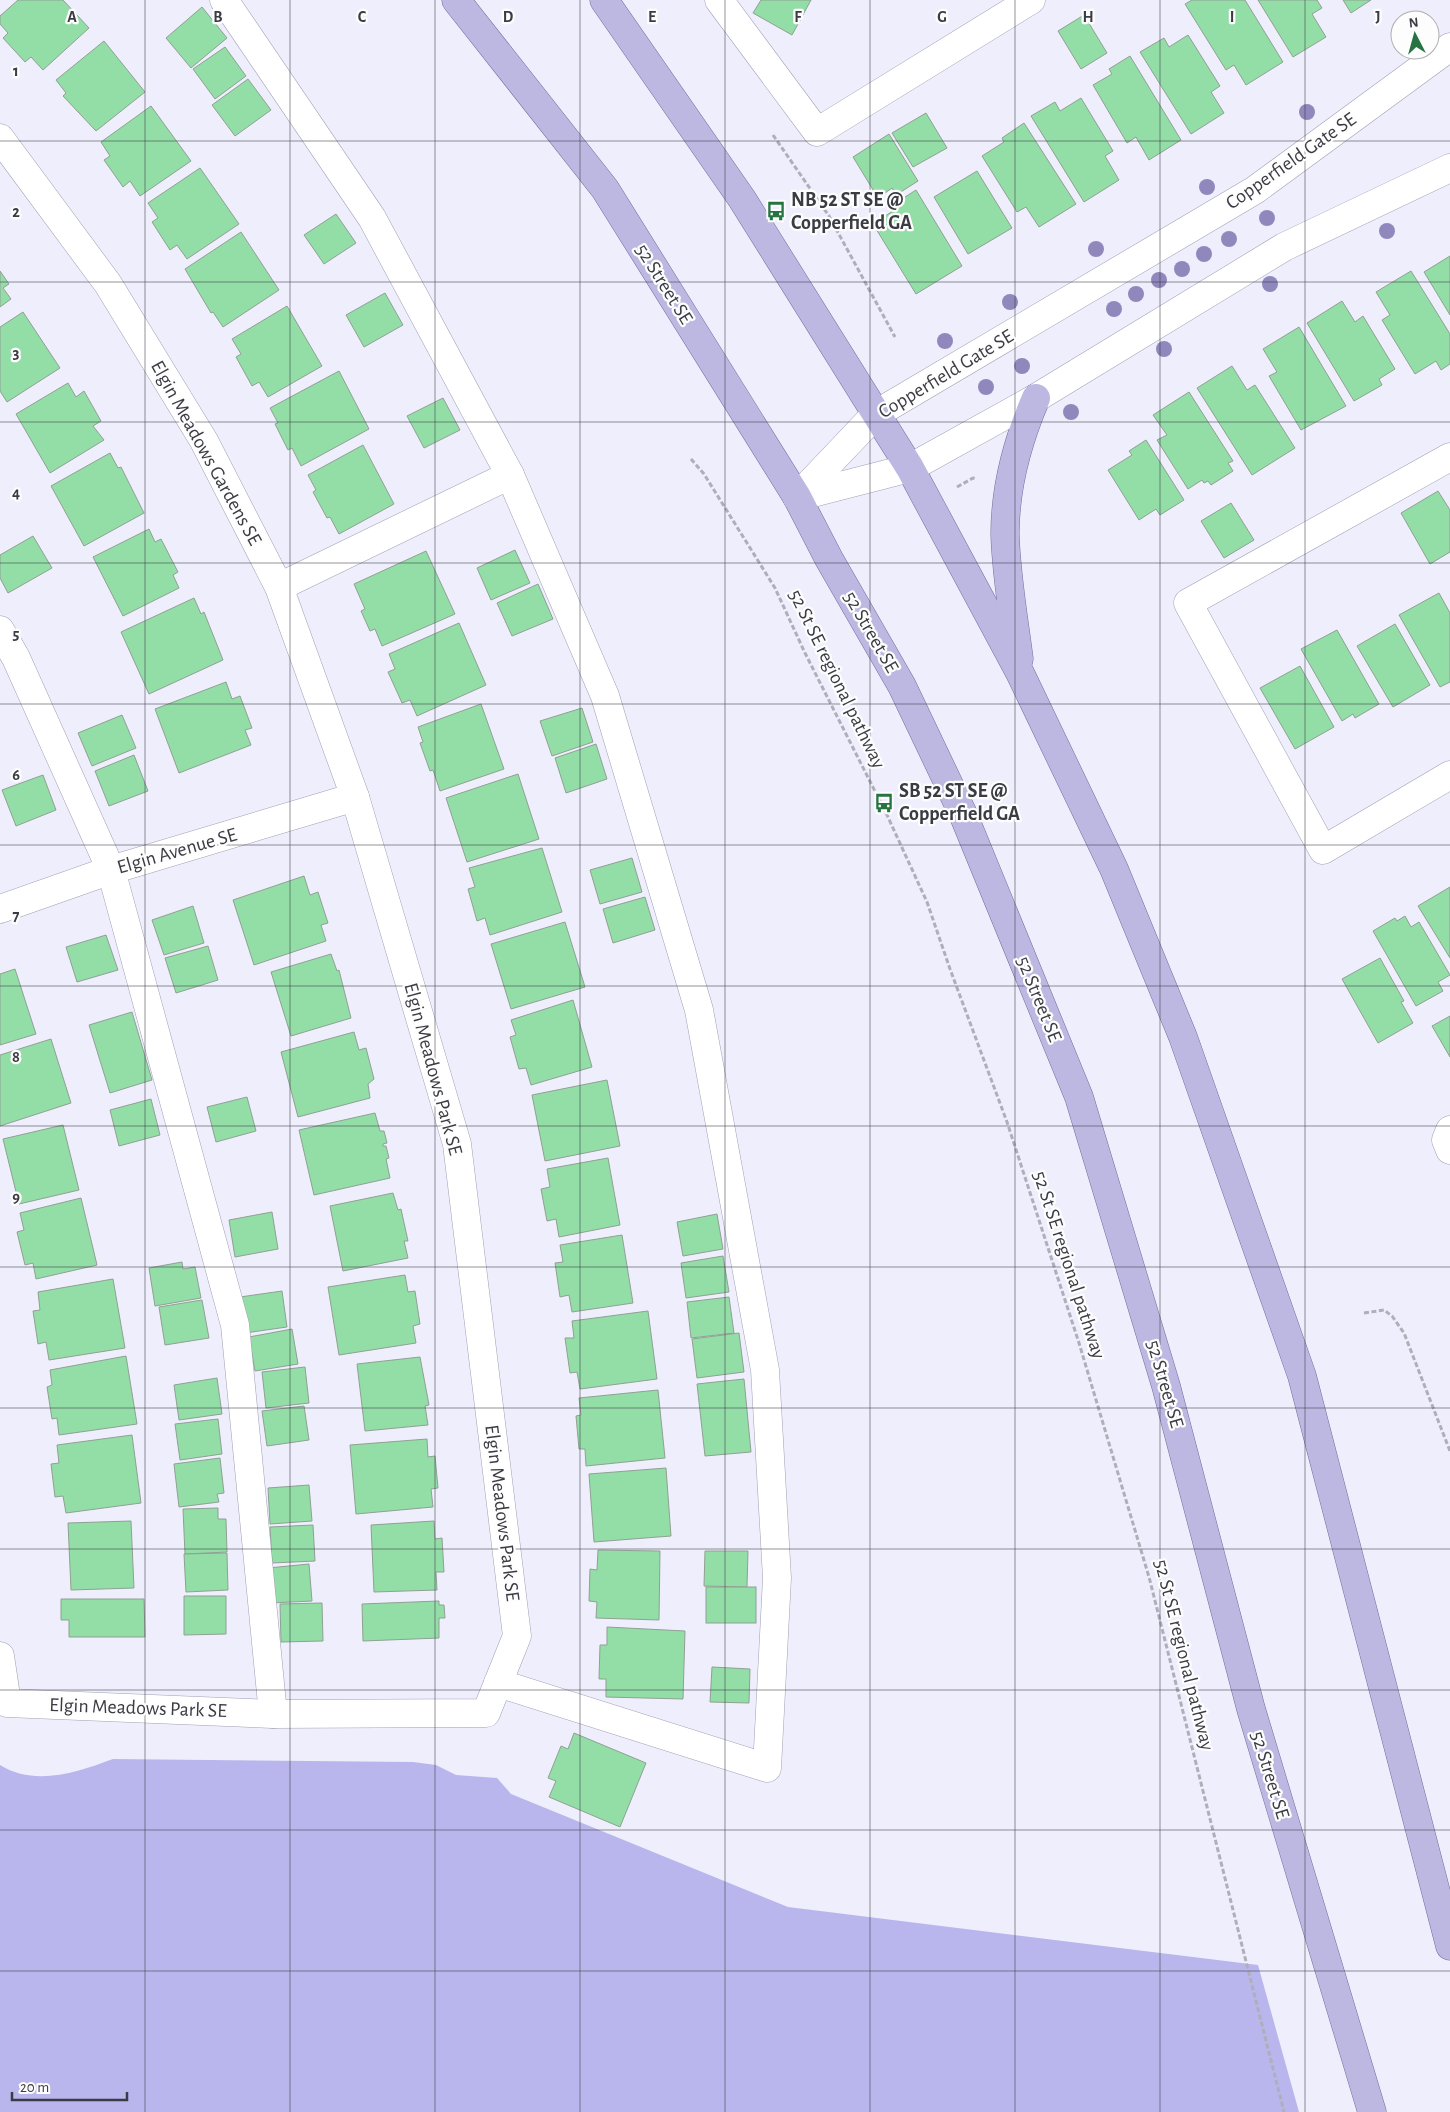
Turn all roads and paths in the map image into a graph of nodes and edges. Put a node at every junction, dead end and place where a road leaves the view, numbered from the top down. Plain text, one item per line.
1 (224, 0) edge
2 (456, 0) edge
3 (604, 0) edge
4 (719, 0) edge
5 (1031, 0) edge
6 (1450, 47) edge
7 (768, 127) dead end
8 (0, 138) edge
9 (1450, 168) edge
10 (895, 337) dead end
11 (1036, 398) junction
12 (876, 414) junction
13 (1450, 457) edge
14 (691, 459) dead end
15 (910, 468) junction
16 (510, 475) junction
17 (797, 497) junction
18 (280, 586) junction
19 (0, 630) edge
20 (1020, 673) junction
21 (1450, 775) edge
22 (355, 797) junction
23 (111, 870) junction
24 (0, 909) edge
25 (1450, 1130) edge
26 (1450, 1150) edge
27 (1364, 1314) dead end
28 (1450, 1451) edge
29 (0, 1656) edge
30 (498, 1683) junction
31 (273, 1714) junction
32 (1450, 1946) edge
33 (1284, 2112) edge
34 (1372, 2112) edge

1 - 16 street
2 - 17 main road, 52 Street SE
3 - 12 main road
4 - 5 street
6 - 12 street, Copperfield Gate SE
7 - 10 path
8 - 18 street, Elgin Meadows Gardens SE
9 - 11 street
11 - 15 street
11 - 20 main road
12 - 15 main road
12 - 17 street, Copperfield Gate SE
13 - 21 street
14 - 33 path, 52 St SE regional pathway
15 - 17 street
15 - 20 main road
16 - 18 street
16 - 30 street
17 - 34 main road, 52 Street SE
18 - 22 street, Elgin Meadows Gardens SE
19 - 23 street
20 - 32 main road
22 - 23 street, Elgin Avenue SE
22 - 30 street, Elgin Meadows Park SE
23 - 24 street, Elgin Avenue SE
23 - 31 street
25 - 26 street
27 - 28 path
29 - 31 street, Elgin Meadows Park SE
30 - 31 street, Elgin Meadows Park SE

